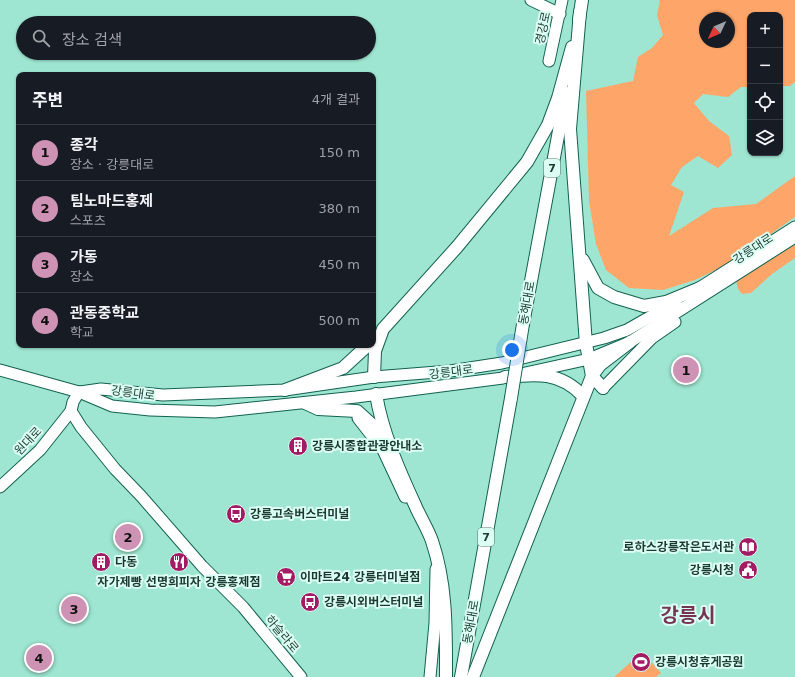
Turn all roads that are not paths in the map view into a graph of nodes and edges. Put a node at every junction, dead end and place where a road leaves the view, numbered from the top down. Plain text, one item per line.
1 (531, 0) edge
2 (562, 0) edge
3 (582, 0) edge
4 (580, 12) junction
5 (560, 14) junction
6 (578, 24) junction
7 (549, 61) dead end
8 (795, 227) edge
9 (795, 237) edge
10 (579, 250) junction
11 (703, 292) junction
12 (383, 329) junction
13 (376, 337) edge
14 (630, 342) junction
15 (586, 344) junction
16 (365, 348) edge
17 (589, 359) junction
18 (0, 370) edge
19 (592, 376) junction
20 (374, 377) junction
21 (505, 377) junction
22 (603, 388) joint
23 (285, 390) junction
24 (79, 392) junction
25 (376, 394) junction
26 (586, 400) junction
27 (304, 403) junction
28 (71, 411) junction
29 (353, 411) junction
30 (398, 468) junction
31 (0, 487) edge
32 (432, 541) junction
33 (434, 558) junction
34 (301, 677) edge
35 (430, 677) edge
36 (446, 677) edge
37 (461, 677) edge
38 (473, 677) edge

1 - 5 street
2 - 5 street, 경강로
3 - 4 main road, 동해대로 / 7
4 - 6 main road, 동해대로 / 7
4 - 10 main road
5 - 7 street, 경강로
6 - 12 main road
6 - 37 main road, 동해대로 / 7, bridge
8 - 11 street, 강릉대로
9 - 11 street, 강릉대로
10 - 11 main road
10 - 15 main road
11 - 14 street, 강릉대로
11 - 15 street, 강릉대로
11 - 22 street
12 - 13 main road
12 - 20 main road
14 - 17 street, 강릉대로
14 - 19 main road
15 - 17 main road
15 - 20 street, 강릉대로
16 - 23 main road
17 - 19 main road
17 - 21 street, 강릉대로
18 - 24 street, 강릉대로
19 - 22 main road
19 - 26 main road
20 - 23 street, 강릉대로
20 - 25 street
21 - 25 street, 강릉대로
21 - 26 main road
23 - 24 street, 강릉대로
24 - 27 street, 강릉대로
24 - 28 street, 원대로
25 - 27 street, 강릉대로
25 - 30 main road
26 - 38 main road
27 - 29 main road
28 - 31 street, 원대로
28 - 34 street, 하슬라로
29 - 30 main road
29 - 33 street
30 - 32 main road
32 - 33 street
32 - 36 main road
33 - 35 street

